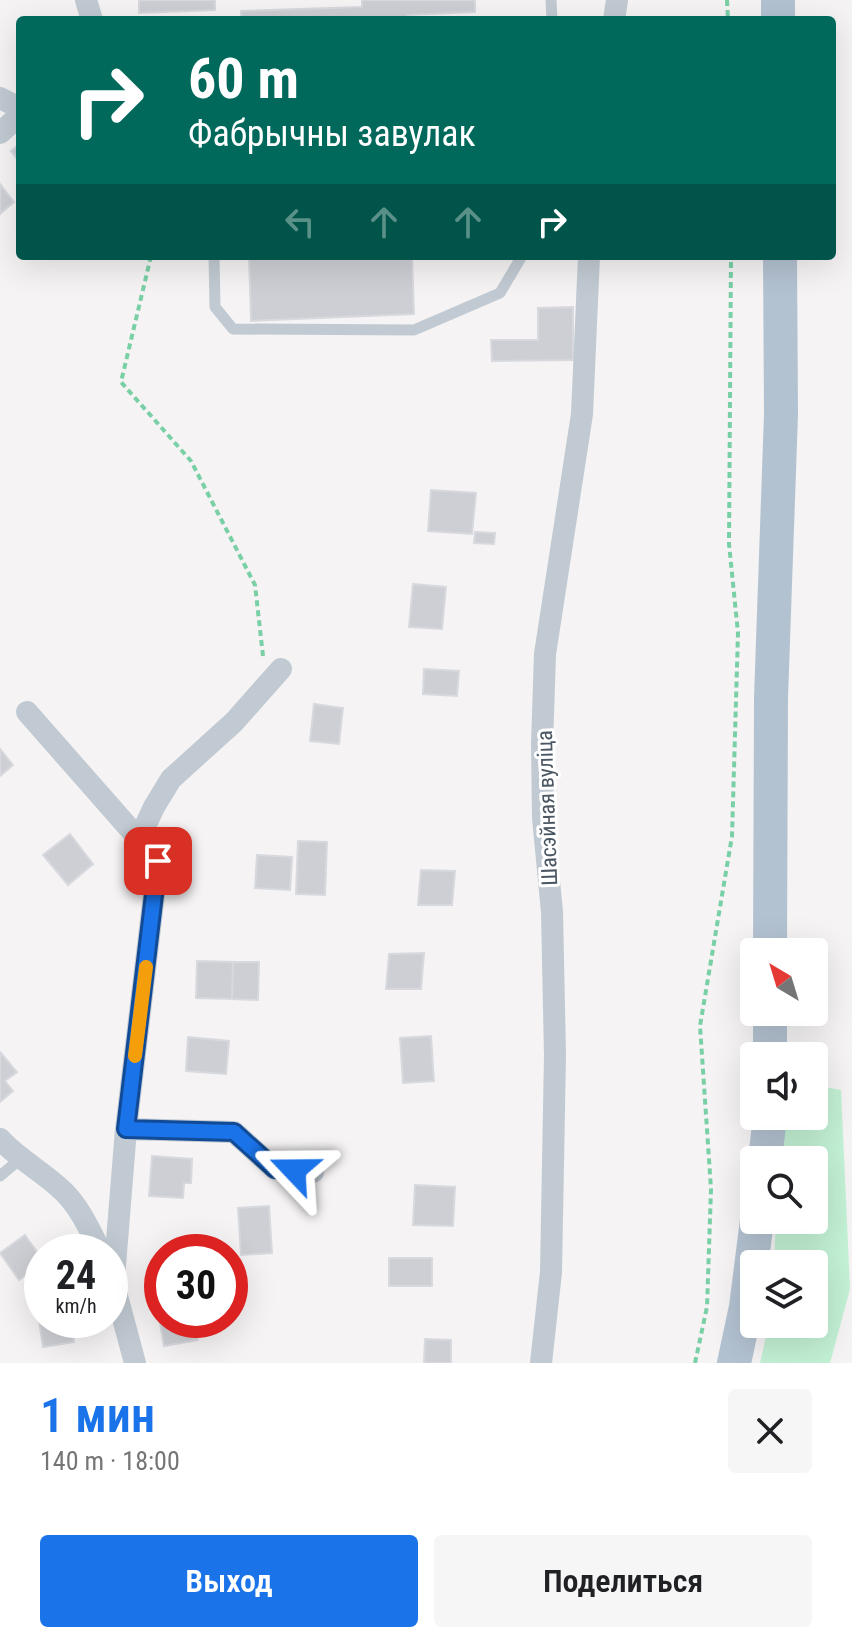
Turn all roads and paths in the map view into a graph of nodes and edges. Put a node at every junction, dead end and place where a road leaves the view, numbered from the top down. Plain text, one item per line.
1 (16, 119) edge
2 (0, 133) edge
3 (150, 260) edge
4 (214, 260) edge
5 (520, 260) edge
6 (589, 260) edge
7 (731, 260) edge
8 (780, 260) edge
9 (281, 669) dead end
10 (266, 688) junction
11 (27, 712) dead end
12 (139, 839) junction
13 (770, 938) edge
14 (126, 1129) junction
15 (0, 1139) edge
16 (20, 1159) junction
17 (313, 1172) dead end
18 (0, 1176) edge
19 (91, 1234) edge
20 (116, 1234) edge
21 (755, 1234) edge
22 (128, 1336) edge
23 (135, 1363) edge
24 (541, 1363) edge
25 (695, 1363) edge
26 (734, 1363) edge

1 - 2 street
3 - 10 path
4 - 5 lane
6 - 24 street, Шасэйная вуліца
7 - 25 path
8 - 13 main road
9 - 10 street
10 - 12 street
11 - 12 street
12 - 14 street
14 - 17 street
14 - 20 street
15 - 16 street
16 - 18 lane
16 - 19 street
21 - 26 main road
22 - 23 street

